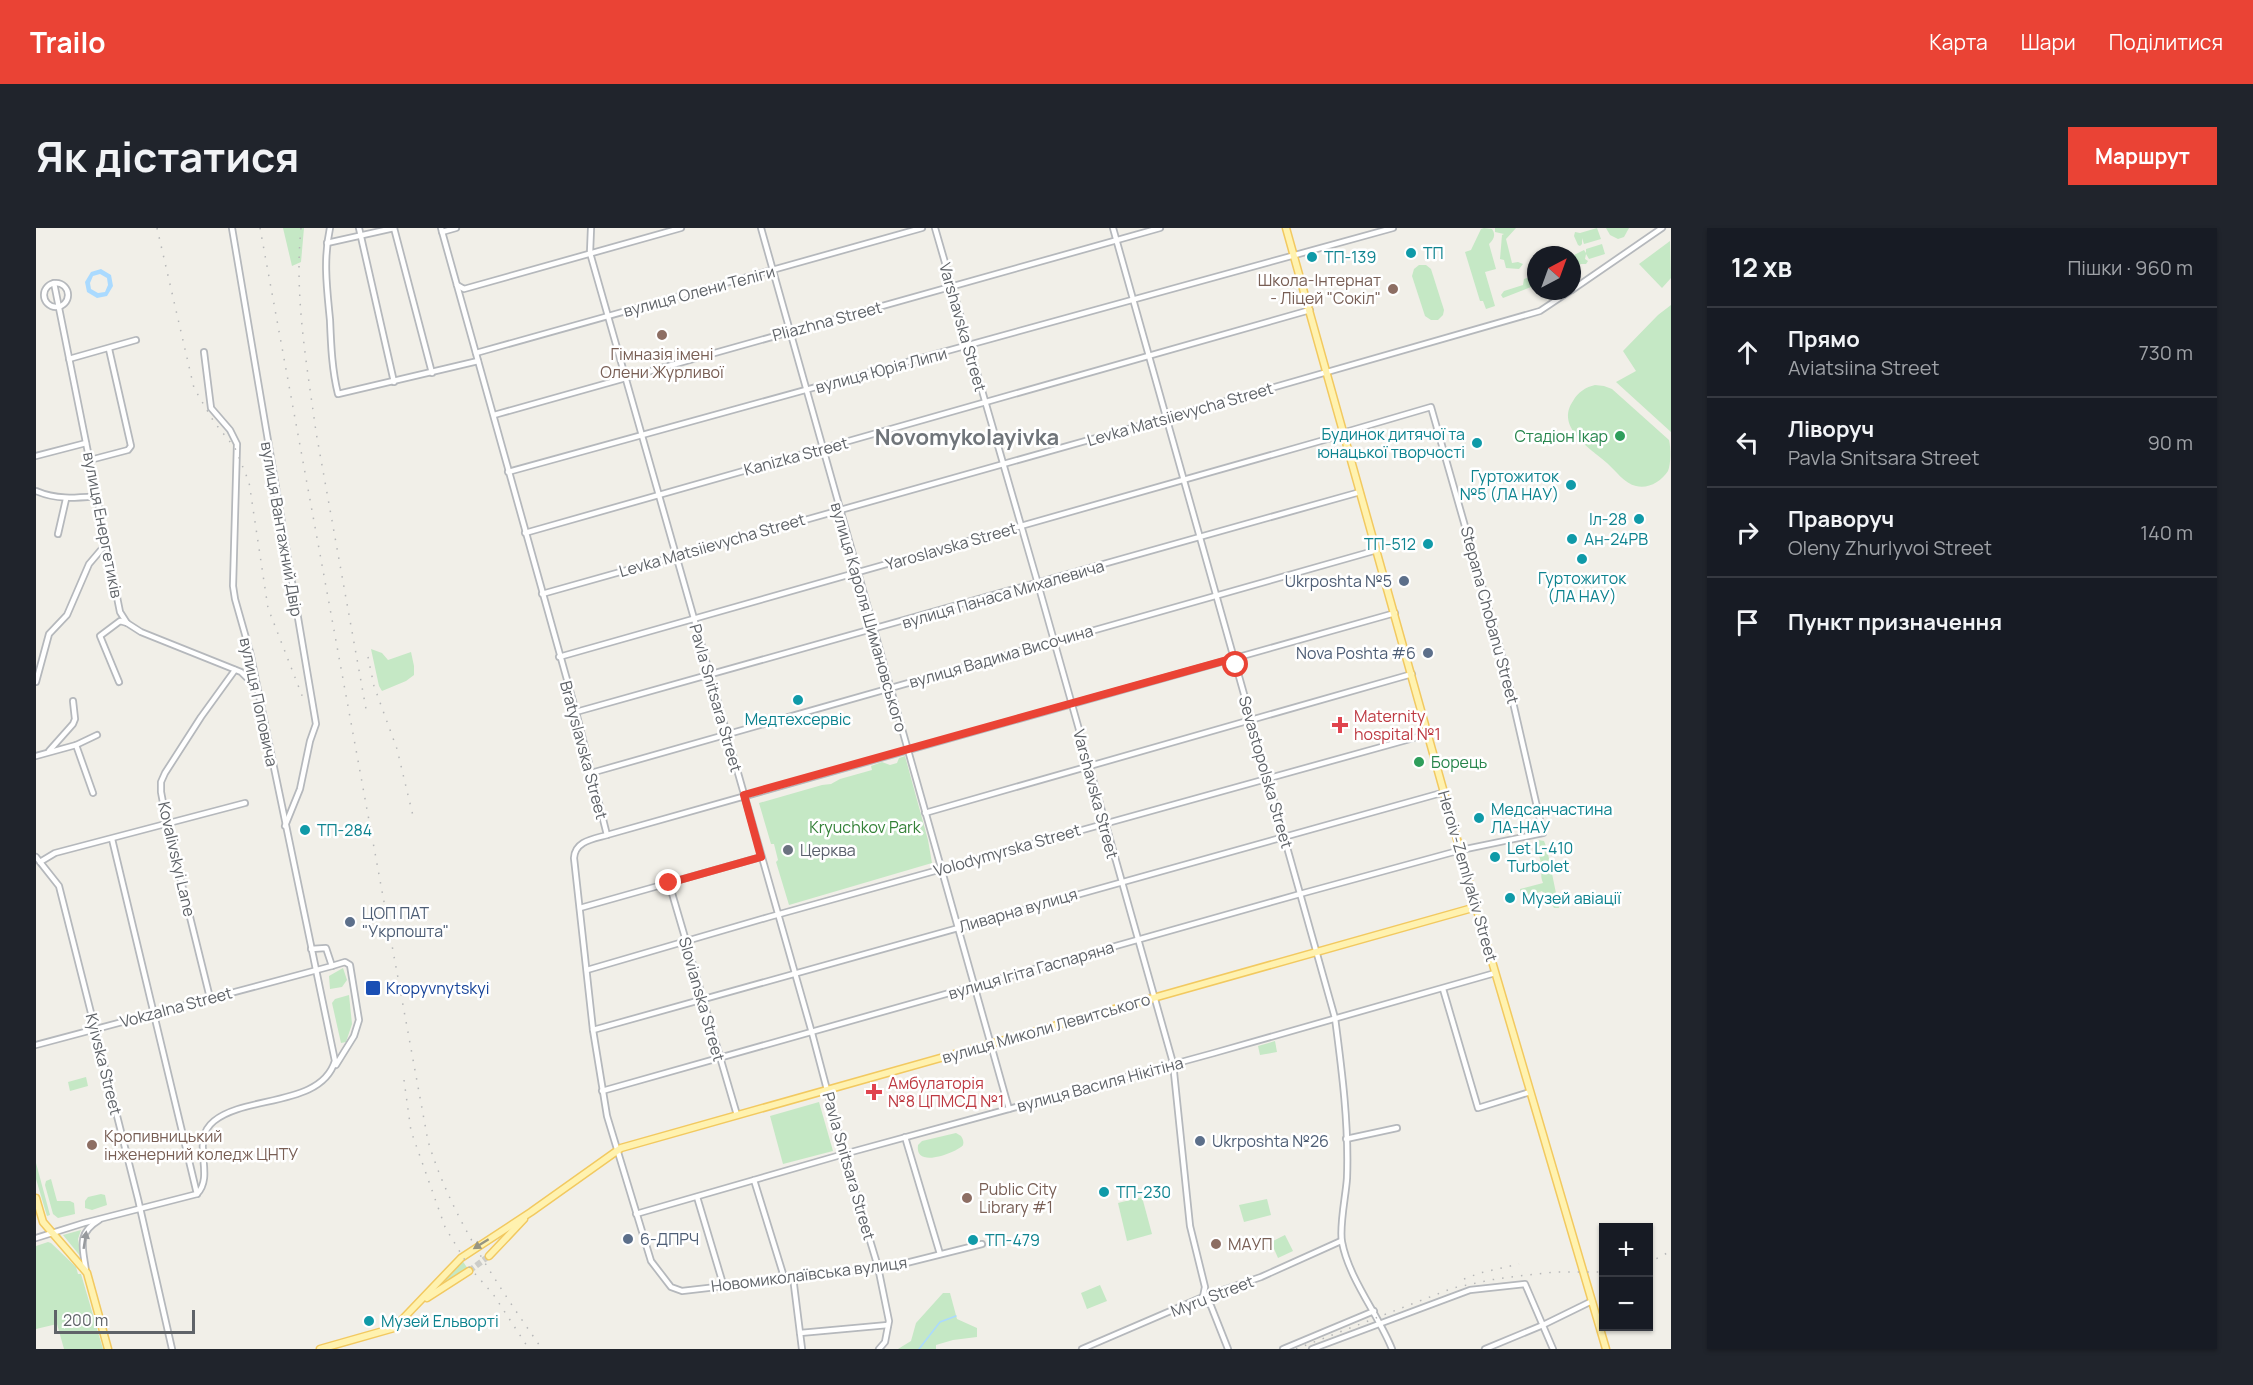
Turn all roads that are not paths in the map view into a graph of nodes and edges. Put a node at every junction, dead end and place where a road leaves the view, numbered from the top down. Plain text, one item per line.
1 (232, 228) edge
2 (330, 228) edge
3 (359, 228) edge
4 (394, 228) edge
5 (456, 228) edge
6 (591, 228) edge
7 (681, 228) edge
8 (760, 228) edge
9 (922, 228) edge
10 (935, 228) edge
11 (1113, 228) edge
12 (1160, 228) edge
13 (1286, 228) edge
14 (1393, 228) edge
15 (1661, 228) edge
16 (441, 230) edge
17 (361, 236) junction
18 (1117, 241) junction
19 (327, 243) junction
20 (590, 254) junction
21 (1293, 255) junction
22 (772, 270) junction
23 (54, 283) junction
24 (1581, 283) edge
25 (457, 285) junction
26 (952, 287) junction
27 (1133, 300) junction
28 (1556, 300) edge
29 (59, 306) junction
30 (1310, 310) junction
31 (609, 316) junction
32 (789, 331) junction
33 (135, 340) dead end
34 (969, 346) junction
35 (109, 349) junction
36 (204, 352) dead end
37 (476, 353) junction
38 (1149, 357) junction
39 (69, 359) junction
40 (478, 361) junction
41 (432, 373) junction
42 (1326, 373) junction
43 (627, 377) junction
44 (394, 382) junction
45 (806, 391) junction
46 (985, 403) junction
47 (494, 416) junction
48 (1167, 418) junction
49 (1344, 434) junction
50 (642, 437) junction
51 (86, 443) junction
52 (823, 449) junction
53 (36, 456) edge
54 (90, 460) junction
55 (1002, 463) junction
56 (508, 472) junction
57 (1183, 481) junction
58 (36, 491) edge
59 (1360, 492) junction
60 (659, 494) junction
61 (97, 496) junction
62 (66, 499) junction
63 (838, 510) junction
64 (1021, 526) junction
65 (525, 533) junction
66 (58, 534) dead end
67 (1200, 539) junction
68 (106, 544) junction
69 (1377, 550) junction
70 (676, 555) junction
71 (856, 572) junction
72 (1038, 584) junction
73 (542, 594) junction
74 (1215, 597) junction
75 (1395, 613) junction
76 (694, 618) junction
77 (127, 623) junction
78 (873, 630) junction
79 (1054, 641) junction
80 (559, 657) junction
81 (1234, 658) junction
82 (235, 670) junction
83 (1412, 674) junction
84 (711, 676) junction
85 (36, 681) edge
86 (119, 682) dead end
87 (255, 686) junction
88 (890, 688) junction
89 (73, 701) dead end
90 (1071, 703) junction
91 (576, 712) junction
92 (1252, 720) junction
93 (1428, 734) junction
94 (97, 735) dead end
95 (727, 735) junction
96 (76, 745) junction
97 (907, 750) junction
98 (47, 753) junction
99 (36, 756) edge
100 (1089, 765) junction
101 (591, 773) junction
102 (1267, 777) junction
103 (1444, 792) junction
104 (93, 793) dead end
105 (744, 795) junction
106 (245, 803) dead end
107 (925, 813) junction
108 (1104, 822) junction
109 (167, 824) junction
110 (285, 826) junction
111 (607, 835) junction
112 (1284, 836) junction
113 (112, 839) junction
114 (1461, 850) junction
115 (36, 857) edge
116 (761, 857) junction
117 (40, 862) junction
118 (940, 869) junction
119 (1120, 881) junction
120 (669, 883) junction
121 (1300, 894) junction
122 (1476, 907) junction
123 (580, 908) junction
124 (778, 915) junction
125 (958, 927) junction
126 (1137, 940) junction
127 (686, 941) junction
128 (311, 949) junction
129 (1317, 951) junction
130 (332, 966) junction
131 (316, 970) junction
132 (587, 970) junction
133 (794, 973) junction
134 (1495, 973) junction
135 (975, 985) junction
136 (1443, 989) junction
137 (1154, 997) junction
138 (210, 998) junction
139 (704, 1000) junction
140 (153, 1013) junction
141 (1335, 1018) junction
142 (95, 1028) junction
143 (593, 1030) junction
144 (812, 1033) junction
145 (36, 1043) edge
146 (990, 1043) junction
147 (719, 1058) junction
148 (1173, 1063) junction
149 (332, 1068) junction
150 (827, 1090) junction
151 (602, 1091) junction
152 (1530, 1092) junction
153 (1009, 1108) junction
154 (737, 1115) junction
155 (1397, 1128) dead end
156 (905, 1137) junction
157 (1346, 1139) junction
158 (617, 1151) junction
159 (844, 1154) junction
160 (754, 1180) junction
161 (197, 1194) junction
162 (697, 1197) junction
163 (36, 1198) edge
164 (139, 1208) junction
165 (531, 1212) junction
166 (636, 1214) junction
167 (105, 1217) junction
168 (52, 1232) junction
169 (36, 1238) edge
170 (1341, 1241) junction
171 (982, 1244) dead end
172 (940, 1254) junction
173 (489, 1256) tunnel mouth
174 (878, 1267) junction
175 (470, 1271) tunnel mouth
176 (87, 1273) junction
177 (784, 1277) junction
178 (793, 1277) junction
179 (723, 1284) junction
180 (671, 1287) joint
181 (1203, 1297) junction
182 (1592, 1301) junction
183 (419, 1303) junction
184 (1374, 1311) junction
185 (1378, 1321) junction
186 (1543, 1325) junction
187 (888, 1326) junction
188 (800, 1333) junction
189 (108, 1349) edge
190 (172, 1349) edge
191 (320, 1349) edge
192 (802, 1349) edge
193 (879, 1349) edge
194 (1082, 1349) edge
195 (1227, 1349) edge
196 (1283, 1349) edge
197 (1311, 1349) edge
198 (1392, 1349) edge
199 (1485, 1349) edge
200 (1553, 1349) edge
201 (1606, 1349) edge

1 - 110 street, вулиця Вантажний Двір
2 - 19 street
3 - 17 street
4 - 17 street
4 - 41 street
5 - 16 street
6 - 20 street, Pavla Snitsara Street
7 - 20 street
8 - 22 street, вулиця Кароля Шимановського
9 - 22 street, вулиця Олени Теліги
10 - 26 street, Varshavska Street
11 - 18 street, Sevastopolska Street
12 - 18 street, Pliazhna Street
13 - 21 main road, Heroiv-Zemlyakiv Street
14 - 21 street, вулиця Юрія Липи
15 - 24 street, Levka Matsiievycha Street
16 - 25 street, Bratyslavska Street
17 - 19 street
17 - 44 street
18 - 26 street, Pliazhna Street
18 - 27 street, Sevastopolska Street
19 - 44 street
20 - 25 street
20 - 31 street, Pavla Snitsara Street
21 - 27 street, вулиця Юрія Липи
21 - 30 main road, Heroiv-Zemlyakiv Street
22 - 31 street, вулиця Олени Теліги
22 - 32 street, вулиця Кароля Шимановського
23 - 29 street, вулиця Енергетиків
23 - 29 street
23 - 29 street
25 - 37 street, Bratyslavska Street
26 - 32 street, Pliazhna Street
26 - 34 street, Varshavska Street
27 - 34 street, вулиця Юрія Липи
27 - 38 street, Sevastopolska Street
28 - 42 street, Levka Matsiievycha Street
29 - 39 street, вулиця Енергетиків
30 - 38 street, Kanizka Street
30 - 42 main road, Heroiv-Zemlyakiv Street
31 - 37 street, вулиця Олени Теліги
31 - 43 street, Pavla Snitsara Street
32 - 43 street, Pliazhna Street
32 - 45 street, вулиця Кароля Шимановського
33 - 35 street
34 - 45 street, вулиця Юрія Липи
34 - 46 street, Varshavska Street
35 - 39 street
35 - 54 street
36 - 87 street, вулиця Поповича
37 - 40 street, Bratyslavska Street
38 - 46 street, Kanizka Street
38 - 48 street, Sevastopolska Street
39 - 51 street, вулиця Енергетиків
40 - 41 street
40 - 47 street, Bratyslavska Street
41 - 44 street
42 - 48 street, Levka Matsiievycha Street
42 - 49 main road, Heroiv-Zemlyakiv Street
43 - 47 street, Pliazhna Street
43 - 50 street, Pavla Snitsara Street
45 - 50 street, вулиця Юрія Липи
45 - 52 street, вулиця Кароля Шимановського
46 - 52 street, Kanizka Street
46 - 55 street, Varshavska Street
47 - 56 street, Bratyslavska Street
48 - 55 street, Levka Matsiievycha Street
48 - 57 street, Sevastopolska Street
49 - 57 street, Yaroslavska Street
49 - 59 main road, Heroiv-Zemlyakiv Street
49 - 114 street, Stepana Chobanu Street
50 - 56 street, вулиця Юрія Липи
50 - 60 street, Pavla Snitsara Street
51 - 53 street
51 - 54 street, вулиця Енергетиків
52 - 60 street, Kanizka Street
52 - 63 street, вулиця Кароля Шимановського
54 - 61 street, вулиця Енергетиків
55 - 63 street, Levka Matsiievycha Street
55 - 64 street, Varshavska Street
56 - 65 street, Bratyslavska Street
57 - 64 street, Yaroslavska Street
57 - 67 street, Sevastopolska Street
58 - 62 street
59 - 67 street, вулиця Панаса Михалевича
59 - 69 main road, Heroiv-Zemlyakiv Street
60 - 65 street, Kanizka Street
60 - 70 street, Pavla Snitsara Street
61 - 62 street
61 - 68 street, вулиця Енергетиків
62 - 66 street
63 - 70 street, Levka Matsiievycha Street
63 - 71 street, вулиця Кароля Шимановського
64 - 71 street, Yaroslavska Street
64 - 72 street, Varshavska Street
65 - 73 street, Bratyslavska Street
67 - 72 street, вулиця Панаса Михалевича
67 - 74 street, Sevastopolska Street
68 - 77 street, вулиця Енергетиків
68 - 85 street
69 - 74 street, вулиця Вадима Височина
69 - 75 main road, Heroiv-Zemlyakiv Street
70 - 73 street, Levka Matsiievycha Street
70 - 76 street, Pavla Snitsara Street
71 - 76 street, Yaroslavska Street
71 - 78 street, вулиця Кароля Шимановського
72 - 78 street, вулиця Панаса Михалевича
72 - 79 street, Varshavska Street
73 - 80 street, Bratyslavska Street
74 - 79 street, вулиця Вадима Височина
74 - 81 street, Sevastopolska Street
75 - 81 street
75 - 83 main road, Heroiv-Zemlyakiv Street
76 - 80 street, Yaroslavska Street
76 - 84 street, Pavla Snitsara Street
77 - 82 street
77 - 86 street
78 - 84 street, вулиця Панаса Михалевича
78 - 88 street, вулиця Кароля Шимановського
79 - 88 street, вулиця Вадима Височина
79 - 90 street, Varshavska Street
80 - 91 street, Bratyslavska Street
81 - 90 street
81 - 92 street, Sevastopolska Street
82 - 87 street
82 - 109 street, Kovalivskyi Lane
83 - 92 street
83 - 93 main road, Heroiv-Zemlyakiv Street
84 - 91 street, вулиця Панаса Михалевича
84 - 95 street, Pavla Snitsara Street
87 - 110 street, вулиця Поповича
88 - 95 street, вулиця Вадима Височина
88 - 97 street, вулиця Кароля Шимановського
89 - 98 street
90 - 97 street
90 - 100 street, Varshavska Street
91 - 101 street, Bratyslavska Street
92 - 100 street
92 - 102 street, Sevastopolska Street
93 - 102 street, Volodymyrska Street
93 - 103 main road, Heroiv-Zemlyakiv Street
94 - 96 street
95 - 101 street, вулиця Вадима Височина
95 - 105 street, Pavla Snitsara Street
96 - 98 street
96 - 104 street
97 - 105 street
97 - 107 street, вулиця Кароля Шимановського
98 - 99 street
100 - 107 street
100 - 108 street, Varshavska Street
101 - 111 street, Bratyslavska Street
102 - 108 street, Volodymyrska Street
102 - 112 street, Sevastopolska Street
103 - 112 street, Ливарна вулиця
103 - 114 main road, Heroiv-Zemlyakiv Street
105 - 111 street
105 - 116 street, Pavla Snitsara Street
106 - 109 street
107 - 118 street, вулиця Кароля Шимановського
108 - 118 street, Volodymyrska Street
108 - 119 street, Varshavska Street
109 - 113 street
109 - 138 street, Kovalivskyi Lane
110 - 128 street, вулиця Поповича
111 - 123 street, Bratyslavska Street
112 - 119 street, Ливарна вулиця
112 - 121 street, Sevastopolska Street
113 - 117 street
113 - 140 street
114 - 121 street, вулиця Ігіта Гаспаряна
114 - 122 main road, Heroiv-Zemlyakiv Street
115 - 117 street, Kyivska Street
116 - 120 street
116 - 124 street, Pavla Snitsara Street
117 - 142 street, Kyivska Street
118 - 124 street, Volodymyrska Street
118 - 125 street, вулиця Кароля Шимановського
119 - 125 street, Ливарна вулиця
119 - 126 street, Varshavska Street
120 - 123 street
120 - 127 street, Slovianska Street
121 - 126 street, вулиця Ігіта Гаспаряна
121 - 129 street, Sevastopolska Street
122 - 129 main road, вулиця Миколи Левитського
122 - 134 main road, Heroiv-Zemlyakiv Street
123 - 132 street, Bratyslavska Street
124 - 127 street, Volodymyrska Street
124 - 133 street, Pavla Snitsara Street
125 - 133 street, Ливарна вулиця
125 - 135 street, вулиця Кароля Шимановського
126 - 135 street, вулиця Ігіта Гаспаряна
126 - 137 street, Varshavska Street
127 - 132 street, Volodymyrska Street
127 - 139 street, Slovianska Street
128 - 130 street
128 - 131 street, вулиця Поповича
129 - 137 main road, вулиця Миколи Левитського
129 - 141 street, Sevastopolska Street
130 - 131 street, Vokzalna Street
130 - 149 street
131 - 138 street, Vokzalna Street
131 - 149 street, вулиця Поповича
132 - 143 street, Bratyslavska Street
133 - 139 street, Ливарна вулиця
133 - 144 street, Pavla Snitsara Street
134 - 136 street, вулиця Василя Нікітіна
134 - 152 main road, Heroiv-Zemlyakiv Street
135 - 144 street, вулиця Ігіта Гаспаряна
135 - 146 street, вулиця Кароля Шимановського
136 - 141 street, вулиця Василя Нікітіна
136 - 152 street
137 - 146 main road, вулиця Миколи Левитського
137 - 148 street, Varshavska Street
138 - 140 street, Vokzalna Street
139 - 143 street, Ливарна вулиця
139 - 147 street, Slovianska Street
140 - 142 street, Vokzalna Street
140 - 161 street
141 - 148 street, вулиця Василя Нікітіна
141 - 157 street, Sevastopolska Street
142 - 145 street, Vokzalna Street
142 - 164 street, Kyivska Street
143 - 151 street, Bratyslavska Street
144 - 147 street, вулиця Ігіта Гаспаряна
144 - 150 street, Pavla Snitsara Street
146 - 150 main road, вулиця Миколи Левитського
146 - 153 street, вулиця Кароля Шимановського
147 - 151 street, вулиця Ігіта Гаспаряна
147 - 154 street, Slovianska Street
148 - 153 street, вулиця Василя Нікітіна
148 - 181 street, Varshavska Street
149 - 161 street
150 - 154 main road, вулиця Миколи Левитського
150 - 159 street, Pavla Snitsara Street
151 - 158 street, Bratyslavska Street
152 - 182 main road, Heroiv-Zemlyakiv Street
153 - 156 street, вулиця Василя Нікітіна
154 - 158 main road, вулиця Миколи Левитського
155 - 157 street
156 - 159 street, вулиця Василя Нікітіна
156 - 172 street
157 - 170 street, Sevastopolska Street
158 - 165 main road, вулиця Миколи Левитського
158 - 166 street, Bratyslavska Street
159 - 160 street, вулиця Василя Нікітіна
159 - 174 street, Pavla Snitsara Street
160 - 162 street, вулиця Василя Нікітіна
160 - 177 street
161 - 164 street
162 - 166 street, вулиця Василя Нікітіна
162 - 179 street
163 - 168 main road
164 - 167 street
164 - 190 street, Kyivska Street
165 - 173 main road
165 -> 183 main road
166 - 180 street, Bratyslavska Street
167 - 168 street
176 -> 167 street
168 - 169 street
168 - 176 main road
170 - 181 street, Myru Street
170 - 184 street, Sevastopolska Street
171 - 172 street, Новомиколаївська вулиця
172 - 174 street, Новомиколаївська вулиця
174 - 178 street, Новомиколаївська вулиця
174 - 187 street, Pavla Snitsara Street
175 - 183 main road
176 - 189 main road
177 - 178 street, Новомиколаївська вулиця
177 - 179 street, Новомиколаївська вулиця
178 - 188 street
179 - 180 street, Новомиколаївська вулиця
181 - 194 street, Myru Street
181 - 195 street
182 - 186 street
182 - 201 main road, Heroiv-Zemlyakiv Street
183 - 191 main road
184 - 185 street, Sevastopolska Street
184 - 196 street
185 - 186 street
185 - 197 street
185 - 198 street, Sevastopolska Street
186 - 199 street
186 - 200 street
187 - 188 street
187 - 193 street, Pavla Snitsara Street
188 - 192 street

